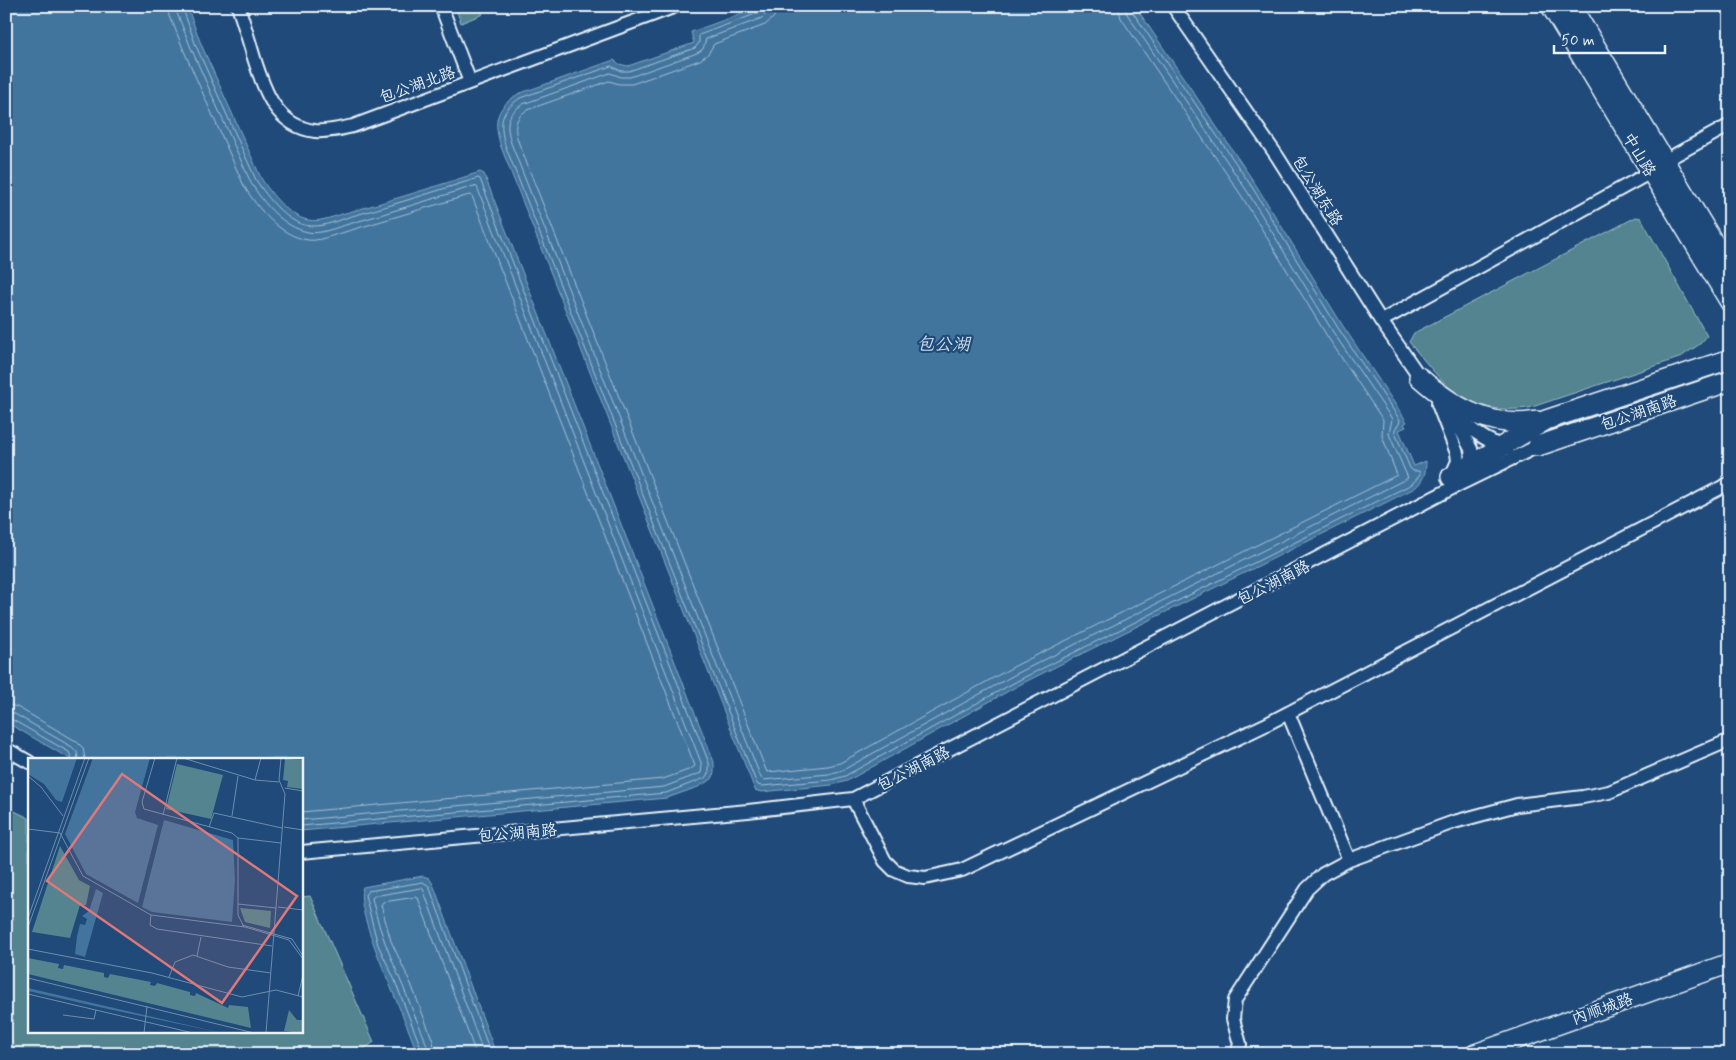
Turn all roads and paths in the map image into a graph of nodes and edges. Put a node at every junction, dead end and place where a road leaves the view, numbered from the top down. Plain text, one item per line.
1 (238, 6) edge
2 (441, 6) edge
3 (676, 6) edge
4 (1174, 6) edge
5 (1551, 6) edge
6 (1571, 6) edge
7 (470, 82) junction
8 (1730, 125) edge
9 (1658, 166) junction
10 (1730, 270) edge
11 (1730, 302) edge
12 (1381, 321) junction
13 (1730, 359) edge
14 (1419, 377) joint
15 (1730, 381) edge
16 (1436, 395) junction
17 (1452, 414) junction
18 (1546, 420) junction
19 (1500, 446) junction
20 (1538, 446) junction
21 (1473, 463) junction
22 (1458, 480) junction
23 (1730, 482) edge
24 (1288, 713) junction
25 (1730, 740) edge
26 (6, 749) edge
27 (28, 761) edge
28 (852, 799) junction
29 (302, 852) edge
30 (1349, 860) junction
31 (1730, 963) edge
32 (1237, 1054) edge
33 (1475, 1054) edge

1 - 7 street, 包公湖北路
2 - 7 street
3 - 7 street, 包公湖北路
4 - 12 street, 包公湖东路
5 - 9 street, 中山路
6 - 9 street, 中山路
8 - 9 street
9 - 10 street, 中山路
9 - 11 street, 中山路
9 - 12 street
12 - 14 street, 包公湖东路
13 - 18 street, 包公湖南路
14 - 16 street
15 - 20 street, 包公湖南路
16 - 17 street
16 - 18 street, 包公湖南路
16 - 22 street
17 - 19 street
17 - 21 street
18 - 19 street, 包公湖南路
19 - 20 street
19 - 21 street, 包公湖南路
20 - 22 street, 包公湖南路
21 - 22 street, 包公湖南路
22 - 28 street, 包公湖南路
23 - 24 street
24 - 28 street
24 - 30 street
25 - 30 street
26 - 27 street
28 - 29 street, 包公湖南路
30 - 32 street
31 - 33 street, 内顺城路

